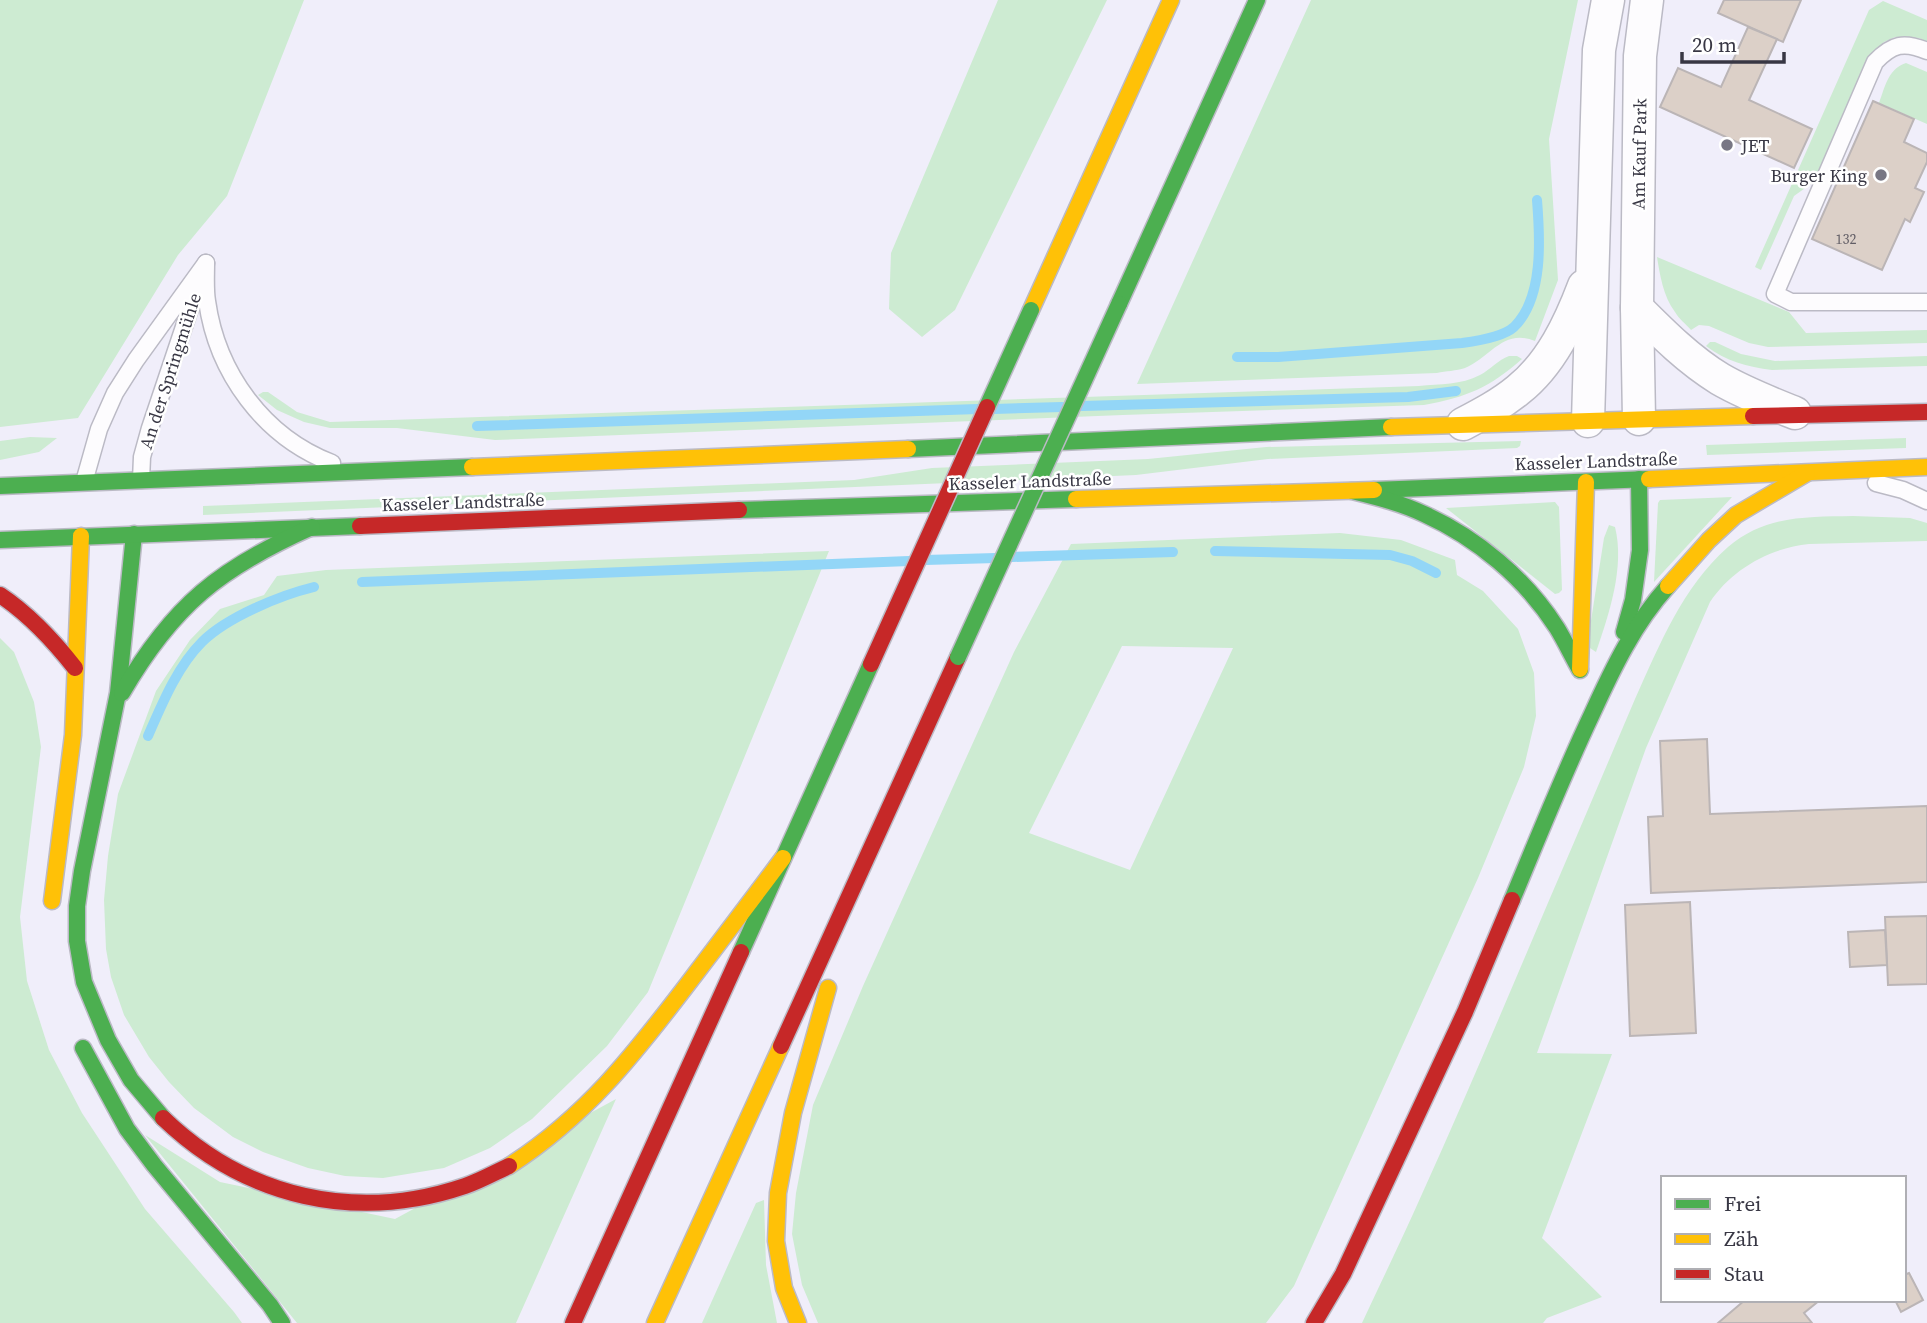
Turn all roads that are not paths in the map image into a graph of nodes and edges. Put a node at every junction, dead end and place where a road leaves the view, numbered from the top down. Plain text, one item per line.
1 (1171, 0) edge
2 (1257, 0) edge
3 (1608, 0) edge
4 (1647, 0) edge
5 (1927, 51) edge
6 (206, 264) junction
7 (1592, 265) junction
8 (1927, 302) edge
9 (1637, 309) junction
10 (1927, 412) edge
11 (1800, 415) junction
12 (1462, 424) junction
13 (1639, 425) junction
14 (1588, 427) junction
15 (1927, 467) edge
16 (1833, 471) junction
17 (354, 472) junction
18 (1807, 472) junction
19 (1639, 473) junction
20 (1586, 476) junction
21 (0, 485) edge
22 (140, 487) junction
23 (84, 489) junction
24 (1352, 491) junction
25 (1927, 501) edge
26 (135, 527) junction
27 (312, 527) junction
28 (81, 529) junction
29 (0, 540) edge
30 (0, 595) edge
31 (1618, 658) junction
32 (75, 668) junction
33 (116, 704) junction
34 (1576, 709) dead end
35 (1570, 760) junction
36 (783, 858) junction
37 (861, 869) junction
38 (52, 914) dead end
39 (78, 1036) dead end
40 (282, 1323) edge
41 (573, 1323) edge
42 (654, 1323) edge
43 (798, 1323) edge
44 (1314, 1323) edge

1 - 36 main road, bridge
2 - 37 main road, bridge
3 - 7 street
4 - 9 street, Am Kauf Park
5 - 8 lane
6 - 17 lane, An der Springmühle
6 - 22 lane, An der Springmühle
6 - 23 lane, An der Springmühle
7 - 12 street
7 - 14 street
9 - 11 street
9 - 13 street, Am Kauf Park
10 - 11 main road, Kasseler Landstraße
11 - 13 main road, Kasseler Landstraße
12 - 14 main road, Kasseler Landstraße
12 - 17 main road, Kasseler Landstraße
13 - 14 main road, Kasseler Landstraße
15 - 16 main road, Kasseler Landstraße
16 - 18 main road, Kasseler Landstraße
16 - 25 lane
17 - 22 main road, Kasseler Landstraße
18 - 19 main road, Kasseler Landstraße
18 - 31 main road
19 - 20 main road, Kasseler Landstraße
19 - 31 main road
20 - 24 main road, Kasseler Landstraße
20 - 24 main road
21 - 23 main road, Kasseler Landstraße
22 - 23 main road, Kasseler Landstraße
24 - 27 main road, Kasseler Landstraße
26 - 27 main road, Kasseler Landstraße
26 - 28 main road, Kasseler Landstraße
26 - 33 main road
27 - 33 main road
28 - 29 main road, Kasseler Landstraße
28 - 32 main road
30 - 32 main road
31 - 35 main road
32 - 38 main road
33 - 36 main road
34 - 35 main road
35 - 44 main road
36 - 41 main road
37 - 42 main road
37 - 43 main road
39 - 40 main road

